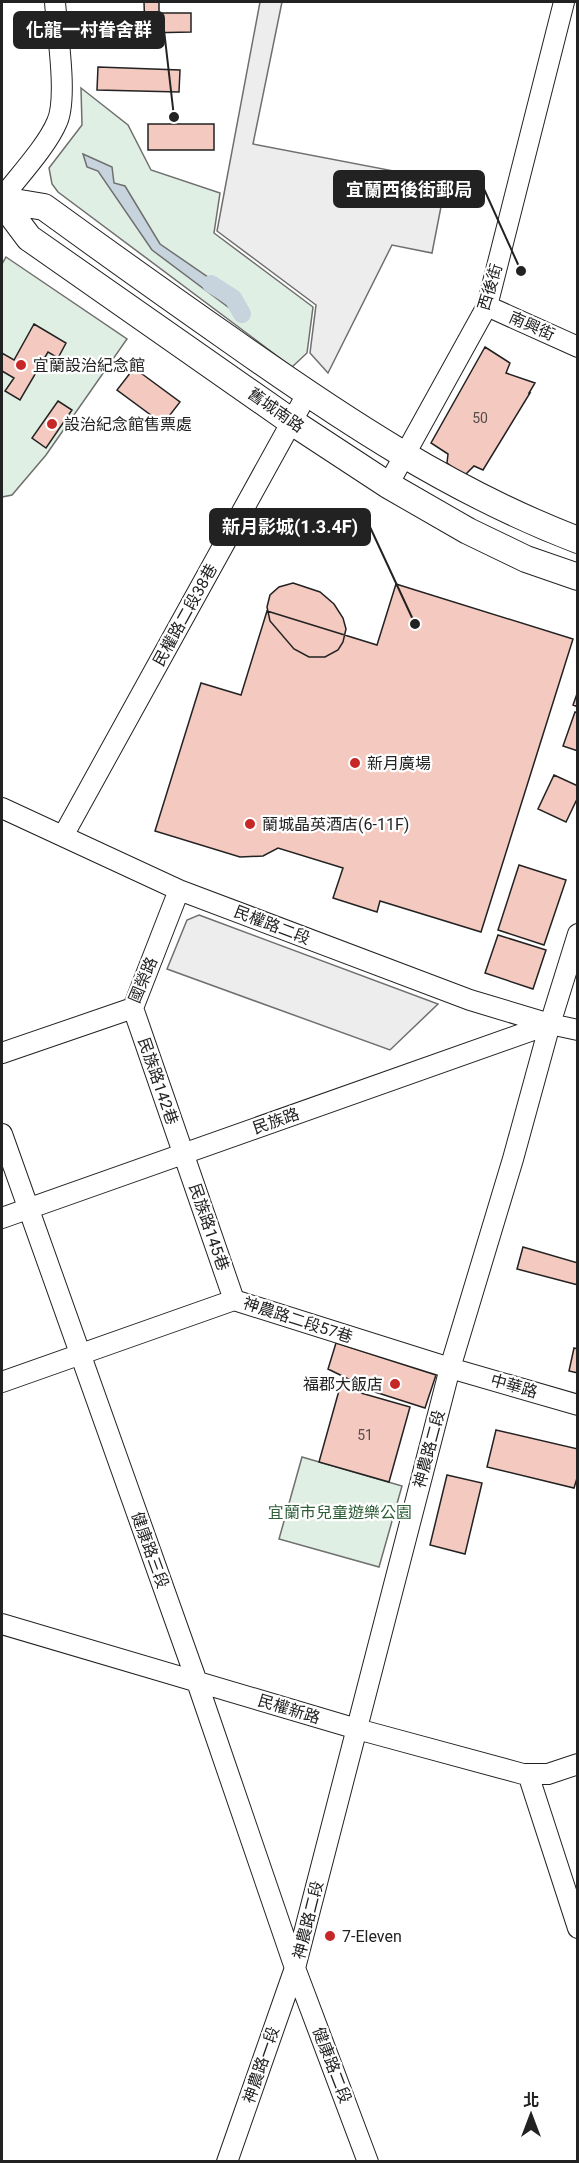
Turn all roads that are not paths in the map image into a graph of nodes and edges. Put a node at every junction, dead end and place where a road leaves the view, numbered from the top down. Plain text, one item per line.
1 (55, 2) edge
2 (564, 2) edge
3 (2, 200) edge
4 (487, 306) junction
5 (578, 347) edge
6 (307, 394) junction
7 (292, 422) junction
8 (404, 456) junction
9 (388, 485) junction
10 (578, 540) edge
11 (578, 577) edge
12 (2, 808) edge
13 (63, 836) junction
14 (179, 890) junction
15 (578, 934) edge
16 (133, 1008) junction
17 (550, 1024) junction
18 (578, 1030) edge
19 (2, 1053) edge
20 (2, 1134) edge
21 (183, 1154) junction
22 (28, 1209) junction
23 (2, 1218) edge
24 (234, 1300) junction
25 (79, 1355) junction
26 (450, 1368) junction
27 (2, 1382) edge
28 (578, 1405) edge
29 (2, 1624) edge
30 (197, 1682) junction
31 (357, 1729) junction
32 (578, 1764) edge
33 (528, 1774) junction
34 (578, 1928) edge
35 (295, 1968) junction
36 (227, 2162) edge
37 (368, 2162) edge

1 - 3 street
2 - 4 street, 西後街
3 - 6 main road, 舊城南路
3 - 7 main road, 舊城南路
4 - 5 street, 南興街
4 - 8 street, 西後街
6 - 7 street, 民權路二段38巷
6 - 8 main road, 舊城南路
7 - 9 main road, 舊城南路
7 - 13 street, 民權路二段38巷
8 - 9 street, 西後街
8 - 10 main road, 舊城南路
9 - 11 main road, 舊城南路
12 - 13 street, 民權路二段
13 - 14 street, 民權路二段
14 - 16 street, 國榮路
14 - 17 street, 民權路二段
15 - 17 street, 神農路二段
16 - 19 street, 國榮路
16 - 21 street, 民族路142巷
17 - 18 street, 民權路二段
17 - 21 street, 民族路
17 - 26 street, 神農路二段
20 - 22 street, 健康路三段
21 - 22 street, 民族路
21 - 24 street, 民族路145巷
22 - 23 street, 民族路
22 - 25 street, 健康路三段
24 - 25 street, 神農路二段57巷
24 - 26 street, 神農路二段57巷
25 - 27 street, 神農路二段57巷
25 - 30 street, 健康路三段
26 - 28 street, 中華路
26 - 31 street, 神農路二段
29 - 30 street, 民權新路
30 - 31 street, 民權新路
30 - 35 street, 健康路三段
31 - 33 street, 民權新路
31 - 35 street, 神農路二段
32 - 33 street, 民權新路
33 - 34 street
35 - 36 street, 神農路一段
35 - 37 street, 健康路二段

